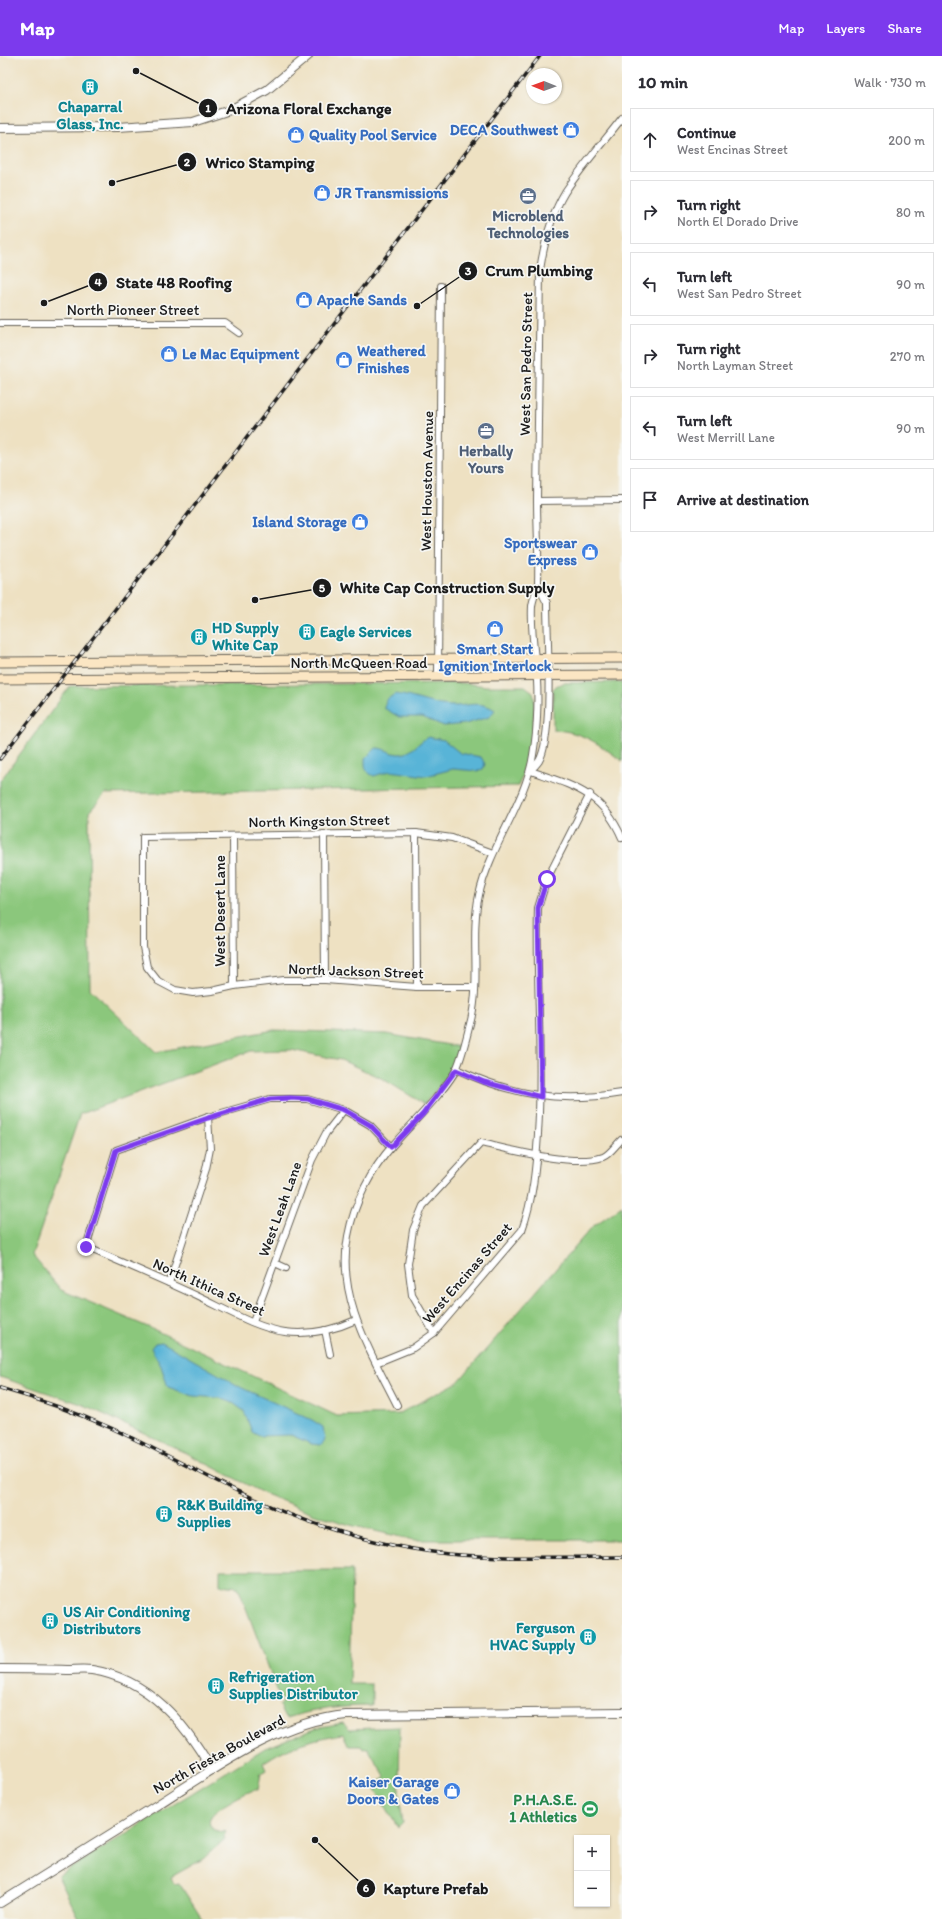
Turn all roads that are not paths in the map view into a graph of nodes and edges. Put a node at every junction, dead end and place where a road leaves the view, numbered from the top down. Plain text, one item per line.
1 (308, 56) edge
2 (622, 118) edge
3 (0, 128) edge
4 (441, 286) dead end
5 (0, 323) edge
6 (239, 333) dead end
7 (622, 500) edge
8 (537, 501) junction
9 (538, 586) junction
10 (622, 658) edge
11 (438, 659) junction
12 (535, 659) junction
13 (548, 659) junction
14 (229, 661) junction
15 (0, 662) edge
16 (536, 675) junction
17 (547, 675) junction
18 (622, 675) edge
19 (438, 676) junction
20 (230, 678) junction
21 (0, 679) edge
22 (530, 771) junction
23 (590, 794) junction
24 (416, 833) junction
25 (324, 834) junction
26 (233, 836) junction
27 (143, 837) joint
28 (622, 838) edge
29 (492, 852) junction
30 (325, 980) junction
31 (234, 986) junction
32 (417, 987) junction
33 (475, 987) junction
34 (456, 1070) junction
35 (622, 1093) edge
36 (541, 1097) junction
37 (344, 1110) junction
38 (208, 1118) junction
39 (621, 1140) dead end
40 (391, 1147) junction
41 (537, 1156) junction
42 (274, 1263) junction
43 (286, 1268) dead end
44 (168, 1283) junction
45 (356, 1320) junction
46 (253, 1322) junction
47 (325, 1330) junction
48 (434, 1333) junction
49 (330, 1354) dead end
50 (376, 1363) junction
51 (398, 1405) dead end
52 (0, 1669) edge
53 (622, 1712) edge
54 (212, 1770) junction
55 (0, 1902) edge

1 - 3 street
2 - 8 street, West San Pedro Street
4 - 11 street, West Houston Avenue
5 - 6 street, North Pioneer Street
7 - 8 street
8 - 9 street, West San Pedro Street
9 - 12 street, West San Pedro Street
9 - 13 street, West San Pedro Street
10 - 13 main road, North McQueen Road
11 - 12 main road, North McQueen Road
11 - 14 main road, North McQueen Road
11 - 19 street, West Houston Avenue
12 - 13 main road, North McQueen Road
12 - 16 street, West San Pedro Street
13 - 17 street, West San Pedro Street
14 - 15 main road, North McQueen Road
14 - 20 main road
16 - 17 main road, North McQueen Road
16 - 19 main road, North McQueen Road
16 - 22 street, West San Pedro Street
17 - 18 main road, North McQueen Road
17 - 22 street, West San Pedro Street
19 - 20 main road, North McQueen Road
20 - 21 main road, North McQueen Road
22 - 23 street
22 - 29 street, West San Pedro Street
23 - 28 street
23 - 36 street, West Encinas Street
24 - 25 street, North Kingston Street
24 - 29 street, North Kingston Street
24 - 32 street
25 - 26 street, North Kingston Street
25 - 30 street
26 - 27 street, North Kingston Street
26 - 31 street, West Desert Lane
27 - 31 street, North Jackson Street
29 - 33 street, West San Pedro Street
30 - 31 street, North Jackson Street
30 - 32 street, North Jackson Street
32 - 33 street, North Jackson Street
33 - 34 street, West San Pedro Street
34 - 36 street
34 - 40 street, West San Pedro Street
35 - 36 street
36 - 41 street, West Encinas Street
37 - 38 street
37 - 40 street
37 - 42 street, West Leah Lane
38 - 44 street
38 - 44 street, North Ithica Street
39 - 41 street
40 - 45 street, West San Pedro Street
41 - 48 street, West Encinas Street
41 - 48 street
42 - 43 street
42 - 46 street, West Leah Lane
44 - 46 street, North Ithica Street
45 - 47 street, North Ithica Street
45 - 50 street, West San Pedro Street
46 - 47 street, North Ithica Street
47 - 49 street
48 - 50 street, West Encinas Street
50 - 51 street, West San Pedro Street
52 - 54 street
53 - 54 street, North Fiesta Boulevard
54 - 55 street, North Fiesta Boulevard

